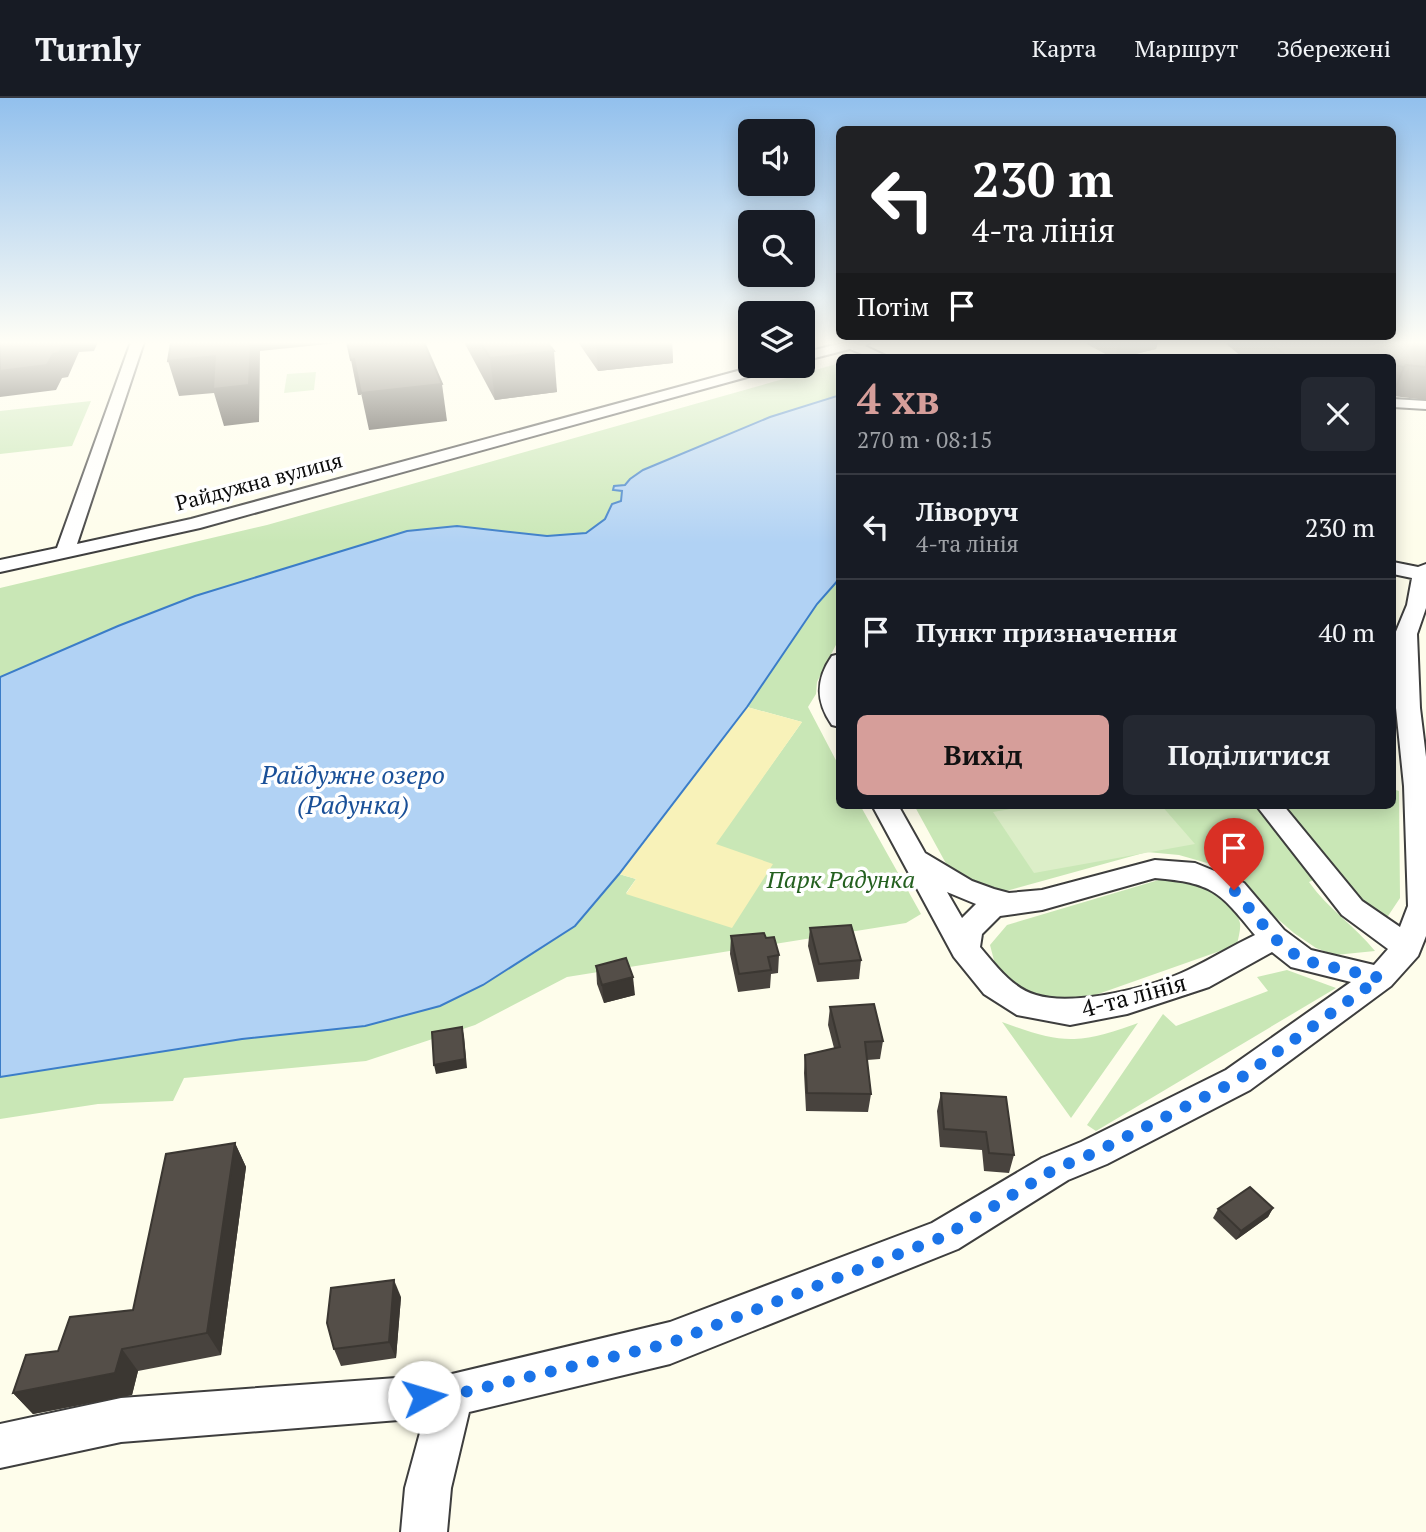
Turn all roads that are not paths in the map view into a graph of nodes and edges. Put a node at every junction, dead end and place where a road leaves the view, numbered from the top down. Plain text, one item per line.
1 (114, 409) edge
2 (614, 409) edge
3 (64, 554) junction
4 (0, 566) edge
5 (1414, 571) edge
6 (836, 667) edge
7 (836, 712) edge
8 (889, 809) edge
9 (1272, 809) edge
10 (915, 857) junction
11 (1009, 904) junction
12 (1274, 938) junction
13 (1407, 948) junction
14 (965, 949) junction
15 (1380, 978) junction
16 (452, 1395) junction
17 (0, 1446) edge
18 (424, 1532) edge

1 - 3 street
2 - 3 street, Райдужна вулиця
3 - 4 street, Райдужна вулиця
5 - 13 street
6 - 7 street
8 - 10 street, 4-та лінія
9 - 13 street
10 - 11 street, 4-та лінія
10 - 14 street, 4-та лінія
11 - 12 street, 4-та лінія
11 - 14 street, 4-та лінія
12 - 14 street, 4-та лінія
12 - 15 street, 4-та лінія
13 - 15 street
15 - 16 street
16 - 17 street
16 - 18 street

